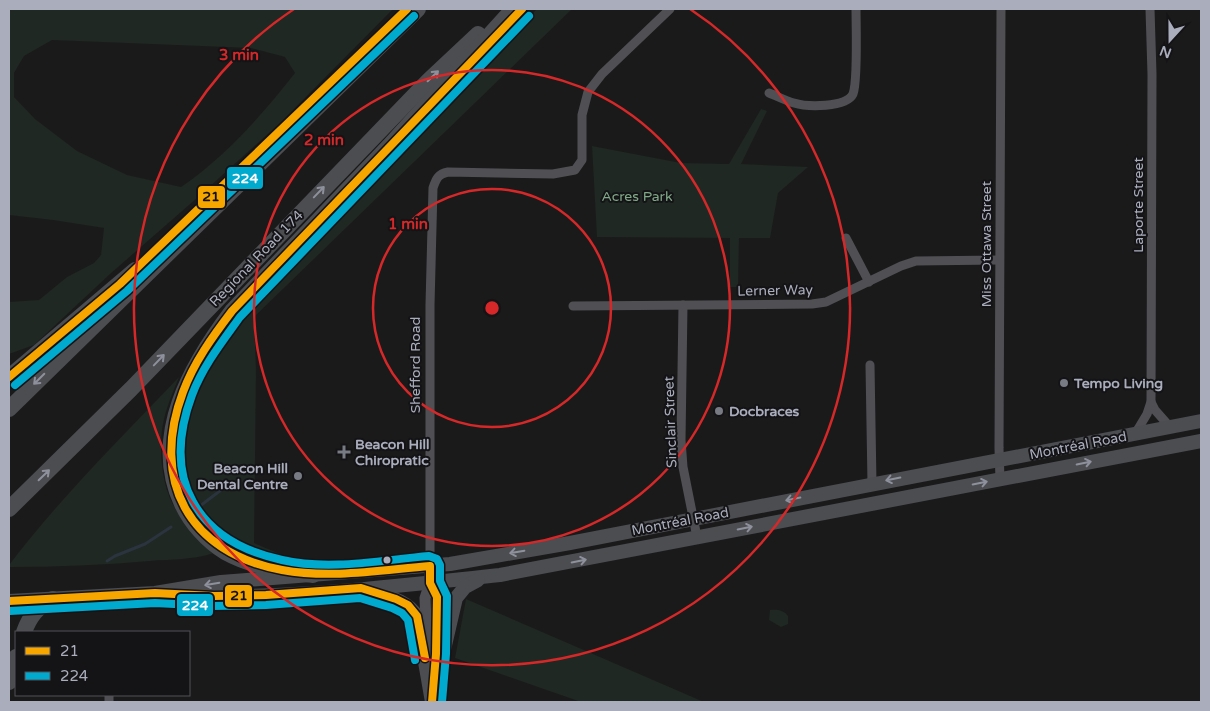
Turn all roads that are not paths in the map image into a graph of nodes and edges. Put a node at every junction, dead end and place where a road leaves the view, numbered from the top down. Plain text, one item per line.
1 (418, 9) edge
2 (505, 9) edge
3 (513, 9) edge
4 (670, 9) edge
5 (856, 9) edge
6 (1001, 9) edge
7 (1150, 9) edge
8 (769, 93) dead end
9 (238, 184) junction
10 (846, 238) dead end
11 (999, 260) junction
12 (869, 282) junction
13 (684, 305) junction
14 (572, 306) dead end
15 (870, 365) dead end
16 (9, 377) edge
17 (1151, 402) junction
18 (9, 409) edge
19 (1201, 421) edge
20 (1170, 427) junction
21 (1135, 434) junction
22 (1201, 441) edge
23 (1201, 450) edge
24 (1137, 453) junction
25 (999, 461) junction
26 (1000, 480) junction
27 (872, 484) junction
28 (9, 509) edge
29 (693, 519) junction
30 (697, 537) junction
31 (430, 566) junction
32 (313, 575) junction
33 (484, 577) junction
34 (430, 582) junction
35 (361, 588) junction
36 (155, 594) junction
37 (53, 599) junction
38 (9, 601) edge
39 (24, 631) edge
40 (15, 661) edge
41 (9, 682) edge
42 (432, 702) edge

1 - 9 highway
28 -> 2 highway, Regional Road 174
3 - 32 highway
4 - 31 street, Shefford Road
5 - 8 street
6 - 11 street, Miss Ottawa Street
7 - 17 street, Laporte Street
9 - 16 highway
9 -> 18 highway
10 - 12 street
11 - 12 street, Lerner Way
11 - 25 street, Miss Ottawa Street
12 - 13 street, Lerner Way
13 - 14 street, Lerner Way
13 - 29 street, Sinclair Street
15 - 27 street
17 - 20 street
17 - 21 street, Laporte Street
19 - 20 main road, Montréal Road
20 - 21 main road, Montréal Road
21 - 25 main road, Montréal Road
22 - 24 main road, Montréal Road
23 - 24 main road
26 -> 24 main road, Montréal Road
25 - 26 street, Miss Ottawa Street
25 -> 27 main road, Montréal Road
30 -> 26 main road, Montréal Road
27 -> 29 main road, Montréal Road
29 - 30 street, Sinclair Street
29 -> 31 main road, Montréal Road
33 -> 30 main road, Montréal Road
31 - 32 main road, Montréal Road
31 - 34 street, Shefford Road
32 -> 36 main road, Montréal Road
33 - 34 main road, Montréal Road
33 - 42 main road
34 - 35 main road, Montréal Road
34 - 42 street, Shefford Road
35 - 36 main road, Montréal Road
35 - 42 main road
36 - 37 main road, Montréal Road
37 - 38 main road, Montréal Road
37 - 39 highway
40 - 41 highway

